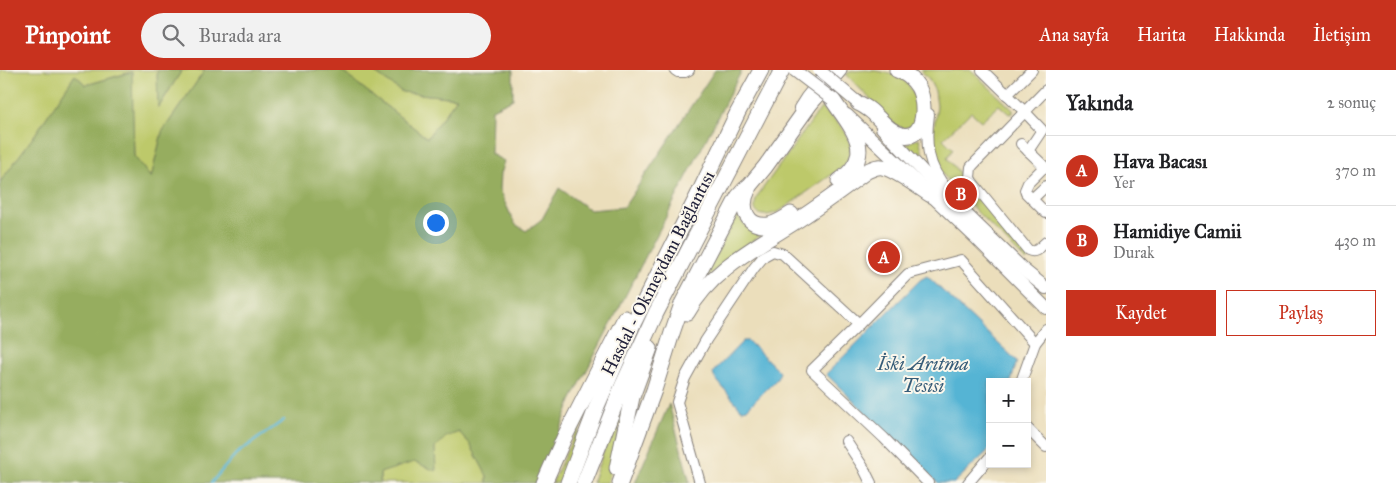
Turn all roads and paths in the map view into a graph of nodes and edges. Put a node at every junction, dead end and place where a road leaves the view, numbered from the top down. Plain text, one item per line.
1 (675, 70) edge
2 (689, 70) edge
3 (752, 70) edge
4 (761, 70) edge
5 (788, 70) edge
6 (794, 70) edge
7 (819, 70) edge
8 (828, 70) edge
9 (839, 70) edge
10 (897, 70) edge
11 (907, 70) edge
12 (982, 70) edge
13 (1032, 70) edge
14 (779, 77) edge
15 (1046, 90) edge
16 (1008, 94) junction
17 (746, 96) junction
18 (832, 99) junction
19 (858, 103) junction
20 (1024, 111) junction
21 (1045, 168) edge
22 (750, 184) junction
23 (1046, 186) edge
24 (699, 193) junction
25 (930, 195) junction
26 (1032, 199) junction
27 (963, 210) junction
28 (1046, 213) edge
29 (700, 227) junction
30 (1046, 242) edge
31 (1025, 271) junction
32 (1046, 288) edge
33 (1046, 296) edge
34 (1046, 308) edge
35 (858, 324) junction
36 (1046, 328) edge
37 (1035, 343) junction
38 (664, 359) junction
39 (1022, 378) edge
40 (1031, 432) edge
41 (846, 440) dead end
42 (1046, 448) edge
43 (986, 463) edge
44 (544, 483) edge
45 (568, 483) edge
46 (584, 483) edge
47 (613, 483) edge
48 (620, 483) edge
49 (700, 483) edge
50 (871, 483) edge
51 (928, 483) edge
52 (968, 483) edge

1 - 2 lane
3 - 17 highway
4 - 17 highway
5 - 14 highway, Hasdal - Okmeydanı Bağlantısı
6 - 18 main road, bridge
7 - 19 main road, bridge
8 - 22 lane
9 - 22 highway
10 - 19 highway
11 - 27 lane
12 - 16 lane
13 - 16 lane
14 - 29 highway, Hasdal - Okmeydanı Bağlantısı
15 - 20 lane
16 - 20 lane
17 - 24 highway, Hasdal - Okmeydanı Bağlantısı
18 - 22 highway
18 - 25 main road
19 - 27 main road
20 - 21 lane
20 - 30 lane
21 - 26 lane
22 - 38 highway
23 - 26 lane
24 - 44 highway
24 - 45 highway, Hasdal - Okmeydanı Bağlantısı
25 - 34 main road
25 - 38 highway
26 - 28 lane
27 - 31 main road
29 - 46 highway, Hasdal - Okmeydanı Bağlantısı
29 - 47 highway
31 - 32 main road
31 - 33 main road
35 - 37 lane
35 - 49 lane
35 - 51 lane
36 - 37 lane
37 - 39 lane
38 - 48 highway
40 - 42 lane
41 - 50 lane
43 - 52 lane

